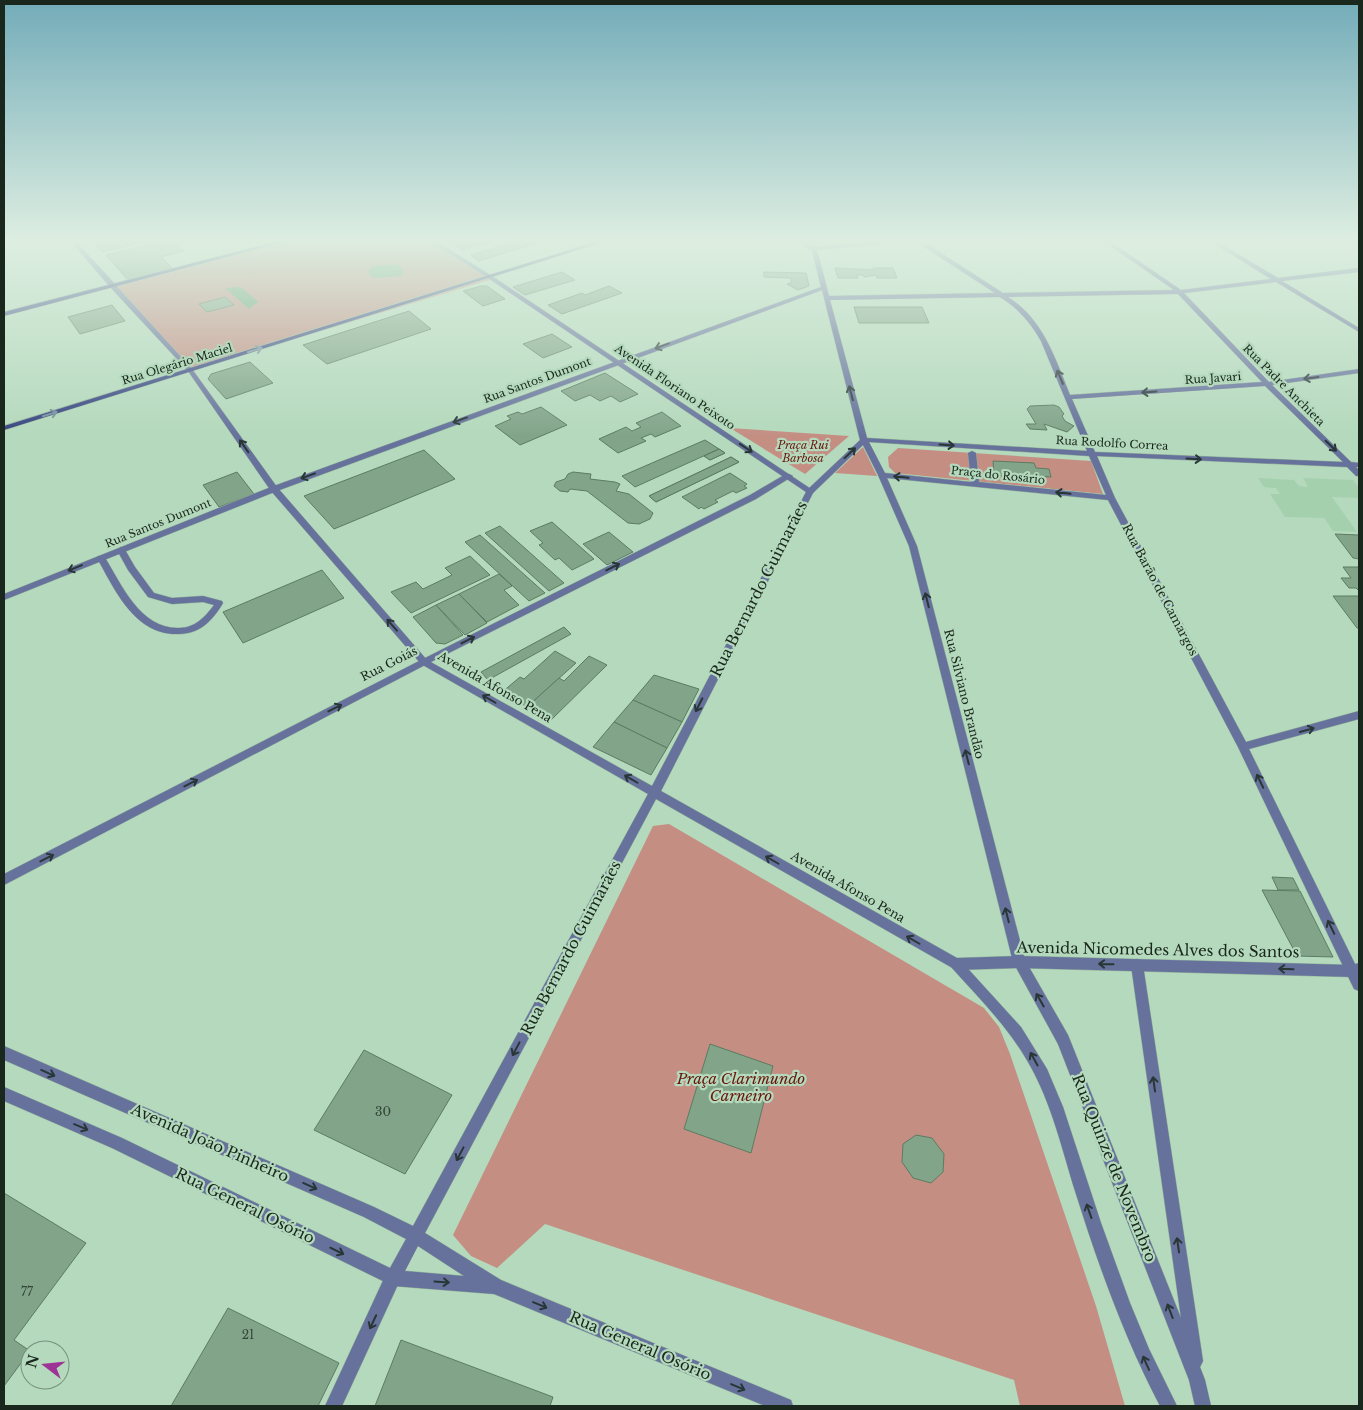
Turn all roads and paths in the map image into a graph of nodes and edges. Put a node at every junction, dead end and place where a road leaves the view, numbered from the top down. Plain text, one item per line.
1 (43, 304) edge
2 (129, 304) edge
3 (404, 304) edge
4 (530, 304) edge
5 (779, 304) edge
6 (829, 304) edge
7 (1014, 304) edge
8 (1191, 304) edge
9 (1316, 304) edge
10 (4, 314) edge
11 (1359, 330) edge
12 (617, 362) junction
13 (190, 370) junction
14 (1359, 371) edge
15 (1267, 384) junction
16 (1068, 397) junction
17 (4, 428) edge
18 (864, 440) junction
19 (972, 453) dead end
20 (1093, 454) junction
21 (1356, 465) edge
22 (1359, 474) edge
23 (882, 475) junction
24 (788, 476) junction
25 (975, 484) junction
26 (274, 489) junction
27 (810, 491) junction
28 (1111, 498) junction
29 (121, 550) junction
30 (101, 558) junction
31 (4, 597) edge
32 (424, 662) junction
33 (1359, 715) edge
34 (1243, 747) junction
35 (654, 792) junction
36 (4, 880) edge
37 (1018, 962) junction
38 (956, 964) junction
39 (1137, 965) junction
40 (1356, 970) edge
41 (1359, 985) edge
42 (4, 1053) edge
43 (4, 1094) edge
44 (416, 1236) junction
45 (393, 1278) junction
46 (495, 1286) junction
47 (1197, 1380) junction
48 (333, 1406) edge
49 (785, 1406) edge
50 (1168, 1406) edge
51 (1204, 1406) edge

1 - 10 main road
2 - 13 street, Avenida Afonso Pena
13 -> 3 main road, Rua Olegário Maciel
4 - 12 street, Avenida Floriano Peixoto
5 -> 12 street, Rua Santos Dumont
18 -> 6 street, Rua Silviano Brandão
16 -> 7 street, Rua Barão de Camargos
8 - 15 street, Rua Padre Anchieta
9 - 11 street
12 -> 24 street, Avenida Floriano Peixoto
12 -> 26 street, Rua Santos Dumont
17 -> 13 main road, Rua Olegário Maciel
26 -> 13 street, Avenida Afonso Pena
14 -> 15 street, Rua Javari
15 -> 16 street, Rua Javari
15 -> 21 street, Rua Padre Anchieta
16 - 20 street, Rua Barão de Camargos
18 -> 20 street, Rua Rodolfo Correa
18 - 23 street, Rua Silviano Brandão
27 -> 18 street, Rua Bernardo Guimarães
19 - 25 street
20 -> 21 street, Rua Rodolfo Correa
20 - 28 street, Rua Barão de Camargos
21 - 22 street, Rua Padre Anchieta
25 -> 23 street, Praça do Rosário
37 -> 23 street, Rua Silviano Brandão
24 - 27 street, Avenida Floriano Peixoto
32 -> 24 street, Rua Goiás
28 -> 25 street, Praça do Rosário
26 - 29 street, Rua Santos Dumont
32 -> 26 street, Avenida Afonso Pena
27 -> 35 street, Rua Bernardo Guimarães
28 - 34 street, Rua Barão de Camargos
29 - 30 street, Rua Santos Dumont
29 - 30 street
30 -> 31 street, Rua Santos Dumont
35 -> 32 street, Avenida Afonso Pena
36 -> 32 street, Rua Goiás
34 -> 33 street
40 -> 34 street, Rua Barão de Camargos
38 -> 35 street, Avenida Afonso Pena
35 -> 44 street, Rua Bernardo Guimarães
37 - 38 street, Avenida Nicomedes Alves dos Santos
39 -> 37 street, Avenida Nicomedes Alves dos Santos
47 -> 37 street, Rua Quinze de Novembro
50 -> 38 street
40 -> 39 street, Avenida Nicomedes Alves dos Santos
47 -> 39 street, Rua Quinze de Novembro
40 - 41 street, Rua Barão de Camargos
42 -> 44 street, Avenida João Pinheiro
43 -> 45 street, Rua General Osório
44 - 45 street, Rua Bernardo Guimarães
44 - 46 street, Rua General Osório
45 -> 46 street, Rua General Osório
45 -> 48 street, Rua Bernardo Guimarães
46 -> 49 street, Rua General Osório
47 - 51 street, Rua Quinze de Novembro

